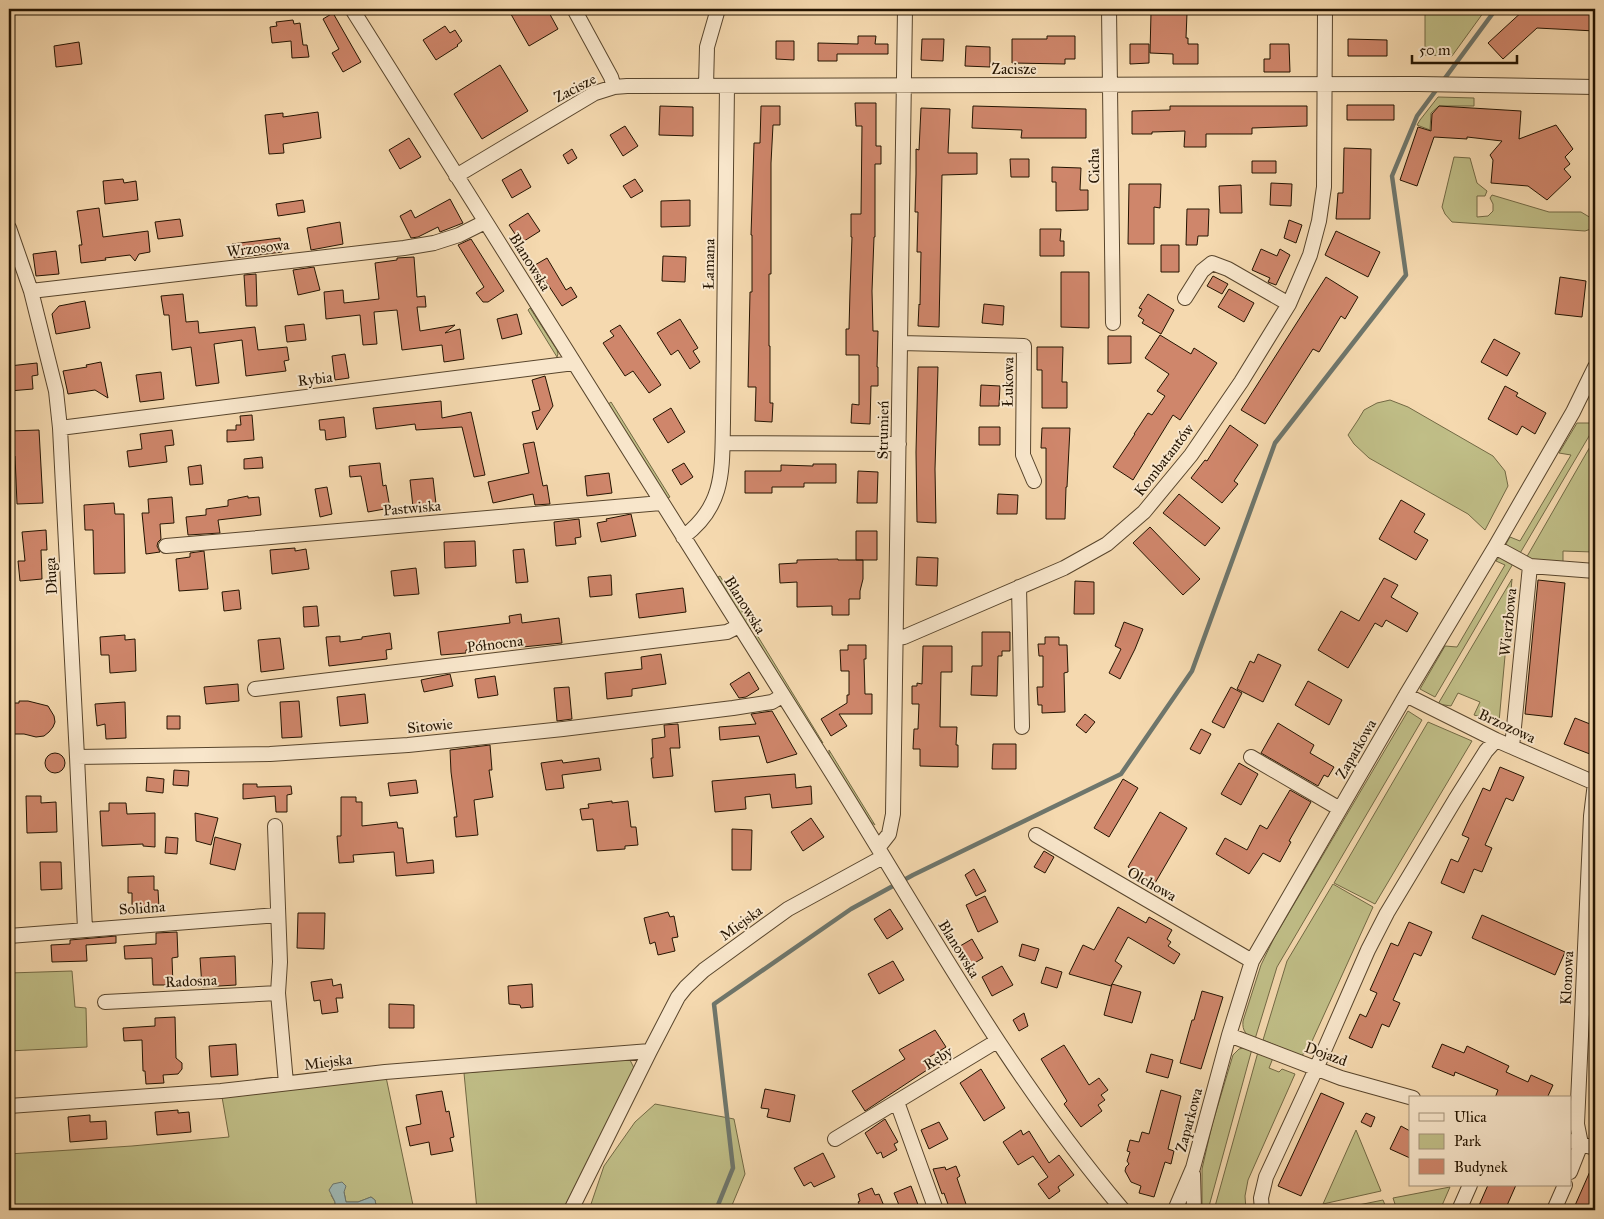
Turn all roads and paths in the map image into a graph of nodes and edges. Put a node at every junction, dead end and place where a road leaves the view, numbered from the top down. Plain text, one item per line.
1 (352, 9) edge
2 (574, 9) edge
3 (718, 9) edge
4 (905, 9) edge
5 (1109, 9) edge
6 (1326, 9) edge
7 (1326, 85) junction
8 (706, 86) junction
9 (727, 86) junction
10 (903, 86) junction
11 (1109, 86) junction
12 (1595, 87) edge
13 (614, 88) junction
14 (456, 176) junction
15 (485, 222) junction
16 (9, 228) edge
17 (31, 291) junction
18 (1185, 298) dead end
19 (1288, 304) junction
20 (1113, 323) dead end
21 (900, 343) junction
22 (574, 363) junction
23 (1595, 367) edge
24 (60, 428) junction
25 (723, 443) junction
26 (899, 444) junction
27 (1034, 481) dead end
28 (661, 503) junction
29 (683, 537) junction
30 (166, 546) dead end
31 (1495, 547) junction
32 (1530, 566) junction
33 (1595, 571) edge
34 (1019, 587) junction
35 (739, 626) junction
36 (897, 638) junction
37 (255, 689) dead end
38 (1406, 695) junction
39 (782, 696) junction
40 (1022, 727) dead end
41 (1496, 740) junction
42 (1512, 746) junction
43 (77, 757) junction
44 (1251, 757) dead end
45 (1595, 783) edge
46 (1340, 809) junction
47 (275, 826) dead end
48 (1036, 836) dead end
49 (881, 852) junction
50 (278, 915) junction
51 (85, 929) junction
52 (9, 936) edge
53 (1252, 961) junction
54 (278, 993) junction
55 (105, 1002) dead end
56 (1229, 1035) junction
57 (997, 1041) junction
58 (650, 1051) junction
59 (1316, 1069) junction
60 (286, 1084) junction
61 (1409, 1097) edge
62 (897, 1102) junction
63 (9, 1106) edge
64 (835, 1139) dead end
65 (1576, 1142) edge
66 (1595, 1148) edge
67 (1572, 1162) edge
68 (1193, 1168) junction
69 (1470, 1186) edge
70 (1565, 1186) edge
71 (571, 1210) edge
72 (936, 1210) edge
73 (1123, 1210) edge
74 (1175, 1210) edge
75 (1194, 1210) edge
76 (1262, 1210) edge
77 (1459, 1210) edge
78 (1554, 1210) edge

1 - 14 street, Blanowska
2 - 13 street
3 - 8 street
4 - 10 street, Strumień
5 - 11 street, Cicha
6 - 7 street, Kombatantów
7 - 11 street, Zacisze
7 - 12 street, Zacisze
7 - 19 street, Kombatantów
8 - 9 street, Zacisze
8 - 13 street, Zacisze
9 - 10 street, Zacisze
9 - 25 street, Łamana
10 - 11 street, Zacisze
10 - 21 street, Strumień
11 - 20 street, Cicha
13 - 14 street, Zacisze
14 - 15 street, Blanowska
15 - 17 street, Wrzosowa
15 - 22 street, Blanowska
16 - 17 street, Długa
17 - 24 street, Długa
18 - 19 street
19 - 34 street, Kombatantów
21 - 26 street, Strumień
21 - 27 street, Łukowa
22 - 24 street, Rybia
22 - 28 street, Blanowska
23 - 31 street, Zaparkowa
24 - 43 street, Długa
25 - 26 street
25 - 29 street, Łamana
26 - 36 street, Strumień
28 - 29 street, Blanowska
28 - 30 street, Pastwiska
29 - 35 street, Blanowska
31 - 32 street
31 - 38 street, Zaparkowa
32 - 33 street
32 - 42 street, Wierzbowa
34 - 36 street, Kombatantów
34 - 40 street
35 - 37 street, Północna
35 - 39 street, Blanowska
36 - 49 street, Strumień
38 - 41 street, Brzozowa
38 - 46 street, Zaparkowa
39 - 43 street, Sitowie
39 - 49 street, Blanowska
41 - 42 street, Brzozowa
41 - 59 street
42 - 45 street, Brzozowa
43 - 51 street, Długa
44 - 46 street
45 - 65 street, Klonowa
46 - 53 street, Zaparkowa
47 - 50 street
48 - 53 street, Olchowa
49 - 57 street, Blanowska
49 - 58 street, Miejska
50 - 51 street, Solidna
50 - 54 street
51 - 52 street, Solidna
53 - 56 street, Zaparkowa
54 - 55 street, Radosna
54 - 60 street
56 - 59 street, Dojazd
56 - 68 street, Zaparkowa
57 - 62 street, Ręby
57 - 73 street, Blanowska
58 - 60 street, Miejska
58 - 71 street, Miejska
59 - 61 street, Dojazd
59 - 76 street
60 - 63 street, Miejska
62 - 64 street, Ręby
62 - 72 street
65 - 66 street
65 - 67 street
68 - 74 street, Zaparkowa
68 - 75 street, Zaparkowa
69 - 77 street
70 - 78 street

